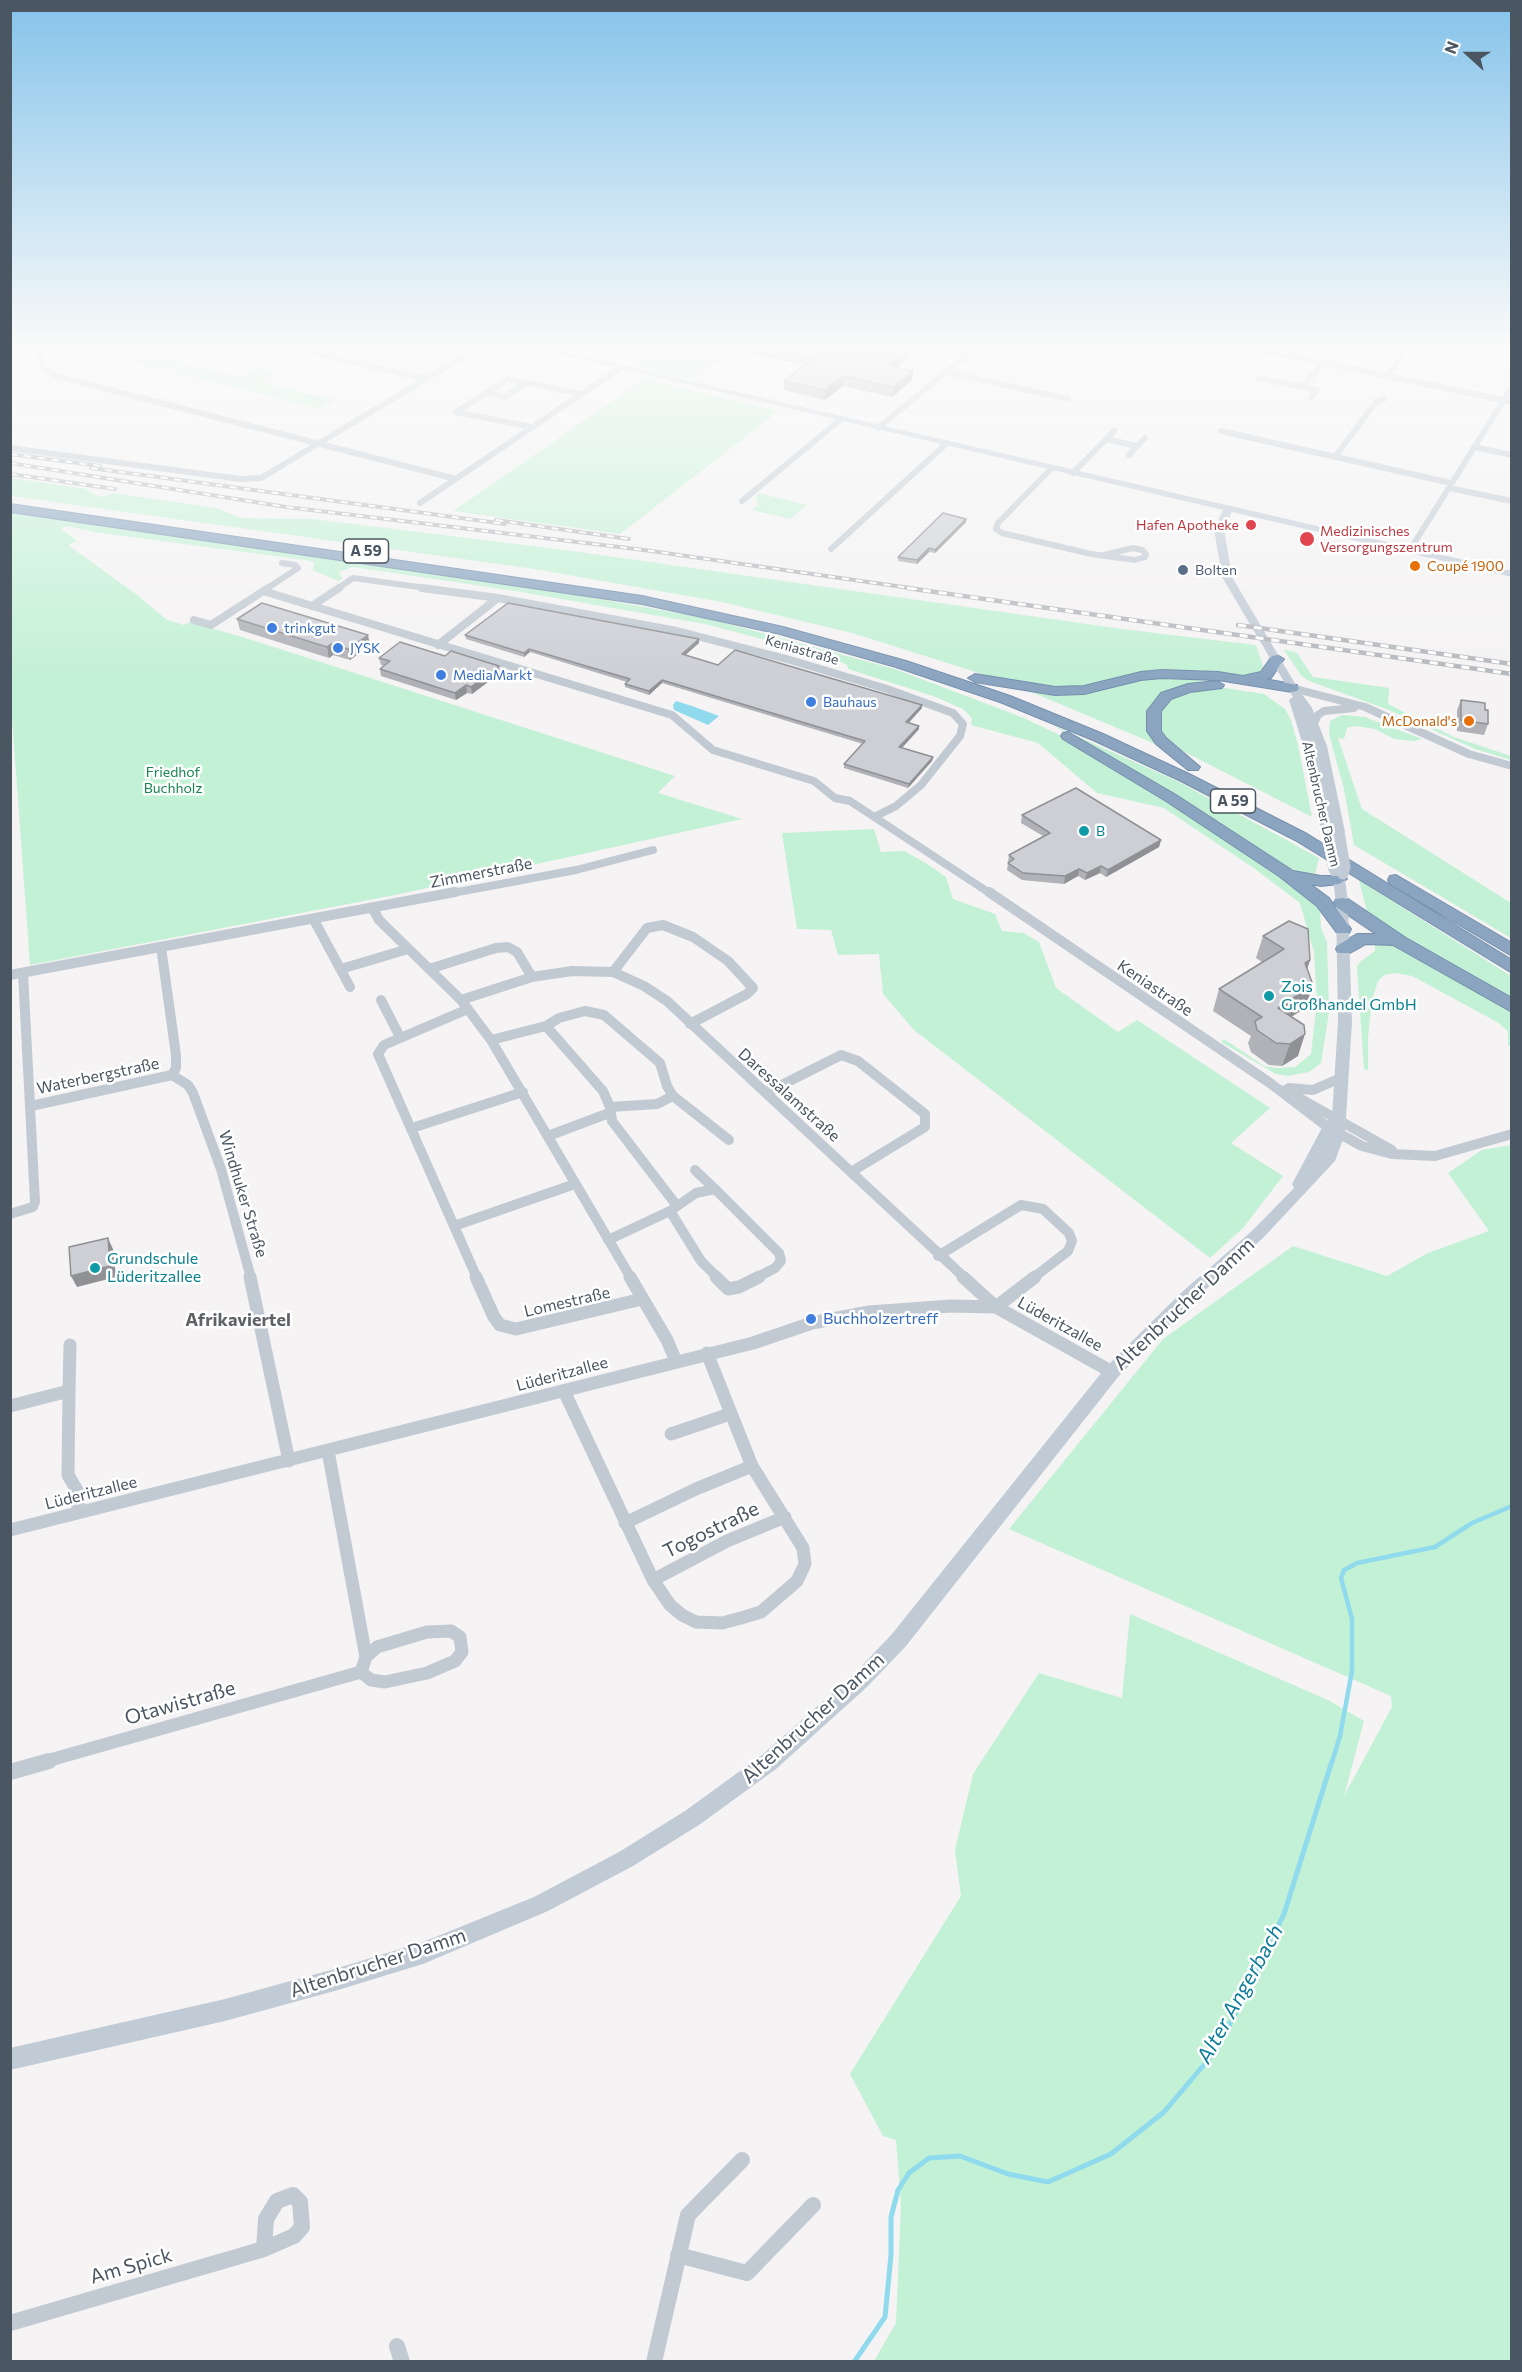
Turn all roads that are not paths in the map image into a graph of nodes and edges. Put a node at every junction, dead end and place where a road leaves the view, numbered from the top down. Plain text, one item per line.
1 (74, 457) edge
2 (299, 457) edge
3 (369, 457) edge
4 (489, 457) edge
5 (796, 457) edge
6 (932, 457) edge
7 (1002, 457) edge
8 (1088, 457) edge
9 (1335, 457) edge
10 (1468, 457) edge
11 (1052, 468) junction
12 (1072, 473) junction
13 (456, 479) junction
14 (1450, 486) junction
15 (10, 500) edge
16 (742, 501) dead end
17 (1512, 501) edge
18 (420, 503) dead end
19 (10, 508) edge
20 (1229, 508) junction
21 (1241, 511) junction
22 (1221, 545) junction
23 (831, 549) dead end
24 (1410, 550) junction
25 (1104, 555) junction
26 (282, 563) dead end
27 (1512, 574) edge
28 (263, 591) junction
29 (498, 598) junction
30 (312, 606) junction
31 (194, 620) dead end
32 (438, 645) junction
33 (1276, 659) junction
34 (934, 674) junction
35 (975, 678) junction
36 (1242, 679) junction
37 (1294, 693) junction
38 (1354, 708) junction
39 (1384, 716) junction
40 (1313, 725) junction
41 (1512, 766) edge
42 (1193, 767) junction
43 (876, 816) junction
44 (653, 850) dead end
45 (1285, 873) junction
46 (1339, 874) junction
47 (1342, 903) junction
48 (373, 909) junction
49 (314, 920) junction
50 (1343, 928) junction
51 (1400, 942) junction
52 (161, 947) junction
53 (408, 949) junction
54 (1344, 949) junction
55 (1512, 951) edge
56 (1512, 968) edge
57 (341, 969) junction
58 (429, 969) junction
59 (613, 972) junction
60 (22, 973) junction
61 (10, 975) edge
62 (532, 977) junction
63 (350, 987) dead end
64 (381, 1000) dead end
65 (464, 1004) junction
66 (1512, 1006) edge
67 (690, 1024) junction
68 (546, 1026) junction
69 (400, 1037) junction
70 (491, 1040) junction
71 (172, 1075) junction
72 (1343, 1077) junction
73 (1270, 1083) junction
74 (523, 1092) junction
75 (766, 1093) junction
76 (673, 1096) junction
77 (31, 1106) junction
78 (610, 1110) junction
79 (1335, 1127) junction
80 (412, 1128) junction
81 (1512, 1134) edge
82 (548, 1136) junction
83 (729, 1140) dead end
84 (695, 1170) dead end
85 (850, 1172) junction
86 (575, 1184) junction
87 (716, 1189) junction
88 (673, 1208) junction
89 (10, 1214) edge
90 (453, 1226) junction
91 (608, 1240) junction
92 (938, 1256) junction
93 (642, 1299) junction
94 (996, 1307) junction
95 (70, 1346) dead end
96 (707, 1353) junction
97 (676, 1361) junction
98 (1113, 1371) junction
99 (69, 1391) junction
100 (564, 1391) junction
101 (10, 1406) edge
102 (730, 1414) junction
103 (671, 1434) dead end
104 (328, 1451) junction
105 (289, 1461) junction
106 (752, 1466) junction
107 (78, 1513) junction
108 (785, 1517) junction
109 (625, 1523) junction
110 (10, 1530) edge
111 (653, 1580) junction
112 (366, 1657) junction
113 (361, 1672) junction
114 (10, 1772) edge
115 (10, 2059) edge
116 (742, 2160) dead end
117 (813, 2205) dead end
118 (264, 2249) dead end
119 (678, 2255) junction
120 (10, 2323) edge
121 (654, 2361) edge

1 - 2 street
3 - 13 street
4 - 13 street
5 - 16 street
6 - 23 street
7 - 11 main road
8 - 12 street
9 - 14 street
10 - 14 street
11 - 12 main road
11 - 25 street
12 - 20 main road
13 - 18 street
14 - 17 street
14 - 24 street
15 - 35 highway, A 59
19 - 34 highway, A 59
20 - 21 main road
20 - 22 main road, Altenbrucher Damm
21 - 22 main road
21 - 24 main road
22 - 33 main road, Altenbrucher Damm
24 - 27 main road
25 - 25 street
26 - 28 street
28 - 30 street, Keniastraße
28 - 31 street
29 - 30 street, Keniastraße
29 - 32 street
29 - 43 street, Keniastraße
30 - 32 street, Keniastraße
32 - 43 street, Keniastraße
33 - 36 highway
33 - 37 main road, Altenbrucher Damm
34 - 45 highway
34 - 56 highway, A 59
35 - 36 highway
35 - 42 highway, A 59
36 - 37 highway
37 - 38 street
37 - 39 street
37 - 40 main road, Altenbrucher Damm
37 - 42 highway
37 - 46 main road, Altenbrucher Damm, bridge
38 - 39 street
38 - 40 street
39 - 41 street
40 - 46 main road, Altenbrucher Damm, bridge
42 - 55 highway, A 59
43 - 73 street, Keniastraße
44 - 48 street, Zimmerstraße
45 - 46 highway
45 - 50 highway
46 - 47 main road, Altenbrucher Damm
47 - 50 main road, Altenbrucher Damm
47 - 51 highway
48 - 49 street, Zimmerstraße
48 - 53 street
49 - 52 street, Zimmerstraße
49 - 57 street
50 - 54 main road, Altenbrucher Damm
51 - 54 highway
51 - 66 highway
52 - 60 street, Zimmerstraße
52 - 71 street
53 - 57 street
53 - 58 street
54 - 72 main road, Altenbrucher Damm
57 - 63 street
58 - 62 street
58 - 65 street
59 - 62 street, Daressalamstraße
59 - 67 street, Daressalamstraße
59 - 67 street
60 - 61 street, Zimmerstraße
60 - 77 street
62 - 65 street, Daressalamstraße
64 - 69 street
65 - 69 street, Lomestraße
65 - 70 street
67 - 75 street, Daressalamstraße
68 - 70 street
68 - 76 street
68 - 78 street
69 - 80 street, Lomestraße
70 - 74 street
71 - 77 street, Waterbergstraße
71 - 105 street, Windhuker Straße
72 - 73 street, Keniastraße
72 - 79 main road, Altenbrucher Damm
73 - 79 street, Keniastraße
74 - 80 street
74 - 82 street
75 - 85 street, Daressalamstraße
75 - 85 street
76 - 78 street
76 - 83 street
77 - 89 street
78 - 82 street
78 - 88 street
79 - 81 street
79 - 98 main road, Altenbrucher Damm
80 - 90 street, Lomestraße
82 - 86 street
84 - 87 street
85 - 92 street, Daressalamstraße
86 - 90 street
86 - 91 street
87 - 88 street
87 - 88 street
88 - 91 street
90 - 93 street, Lomestraße
91 - 93 street
92 - 94 street, Daressalamstraße
92 - 94 street
93 - 97 street
94 - 96 street, Lüderitzallee
94 - 98 street, Lüderitzallee
95 - 99 street
96 - 97 street, Lüderitzallee
96 - 102 street, Togostraße
97 - 100 street, Lüderitzallee
98 - 115 main road, Altenbrucher Damm
99 - 101 street
99 - 107 street
100 - 104 street, Lüderitzallee
100 - 109 street, Togostraße
102 - 103 street
102 - 106 street, Togostraße
104 - 105 street, Lüderitzallee
104 - 112 street
105 - 107 street, Lüderitzallee
106 - 108 street, Togostraße
106 - 109 street
107 - 110 street, Lüderitzallee
108 - 111 street, Togostraße
108 - 111 street, Togostraße
109 - 111 street, Togostraße
112 - 113 street
112 - 113 street
113 - 114 street, Otawistraße
116 - 119 street
117 - 119 street
118 - 120 street, Am Spick
119 - 121 street

